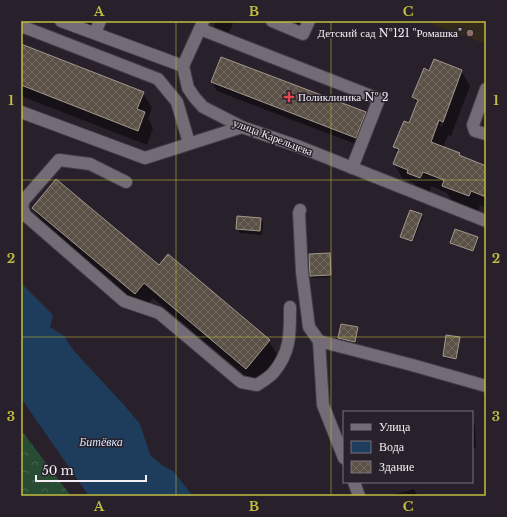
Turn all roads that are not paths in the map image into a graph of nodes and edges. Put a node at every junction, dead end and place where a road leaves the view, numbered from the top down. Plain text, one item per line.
1 (61, 21) edge
2 (100, 21) edge
3 (272, 21) edge
4 (309, 21) edge
5 (202, 25) edge
6 (21, 26) edge
7 (95, 33) junction
8 (183, 66) junction
9 (188, 88) junction
10 (486, 89) edge
11 (176, 101) junction
12 (21, 112) edge
13 (242, 127) junction
14 (486, 134) edge
15 (188, 143) junction
16 (352, 168) junction
17 (126, 182) dead end
18 (300, 210) dead end
19 (486, 221) edge
20 (290, 307) dead end
21 (319, 341) junction
22 (486, 386) edge
23 (343, 455) edge
24 (354, 483) edge
25 (359, 496) edge

1 - 7 street
2 - 7 street
3 - 4 street
5 - 8 street
5 - 16 street
6 - 11 street
7 - 8 street
8 - 9 street, улица Карельцева
9 - 11 street
9 - 13 street, улица Карельцева
10 - 14 street
11 - 15 street
12 - 15 street
13 - 15 street
13 - 16 street, улица Карельцева
16 - 19 street, улица Карельцева
17 - 20 street
18 - 21 street
21 - 22 street
21 - 23 street
24 - 25 street

